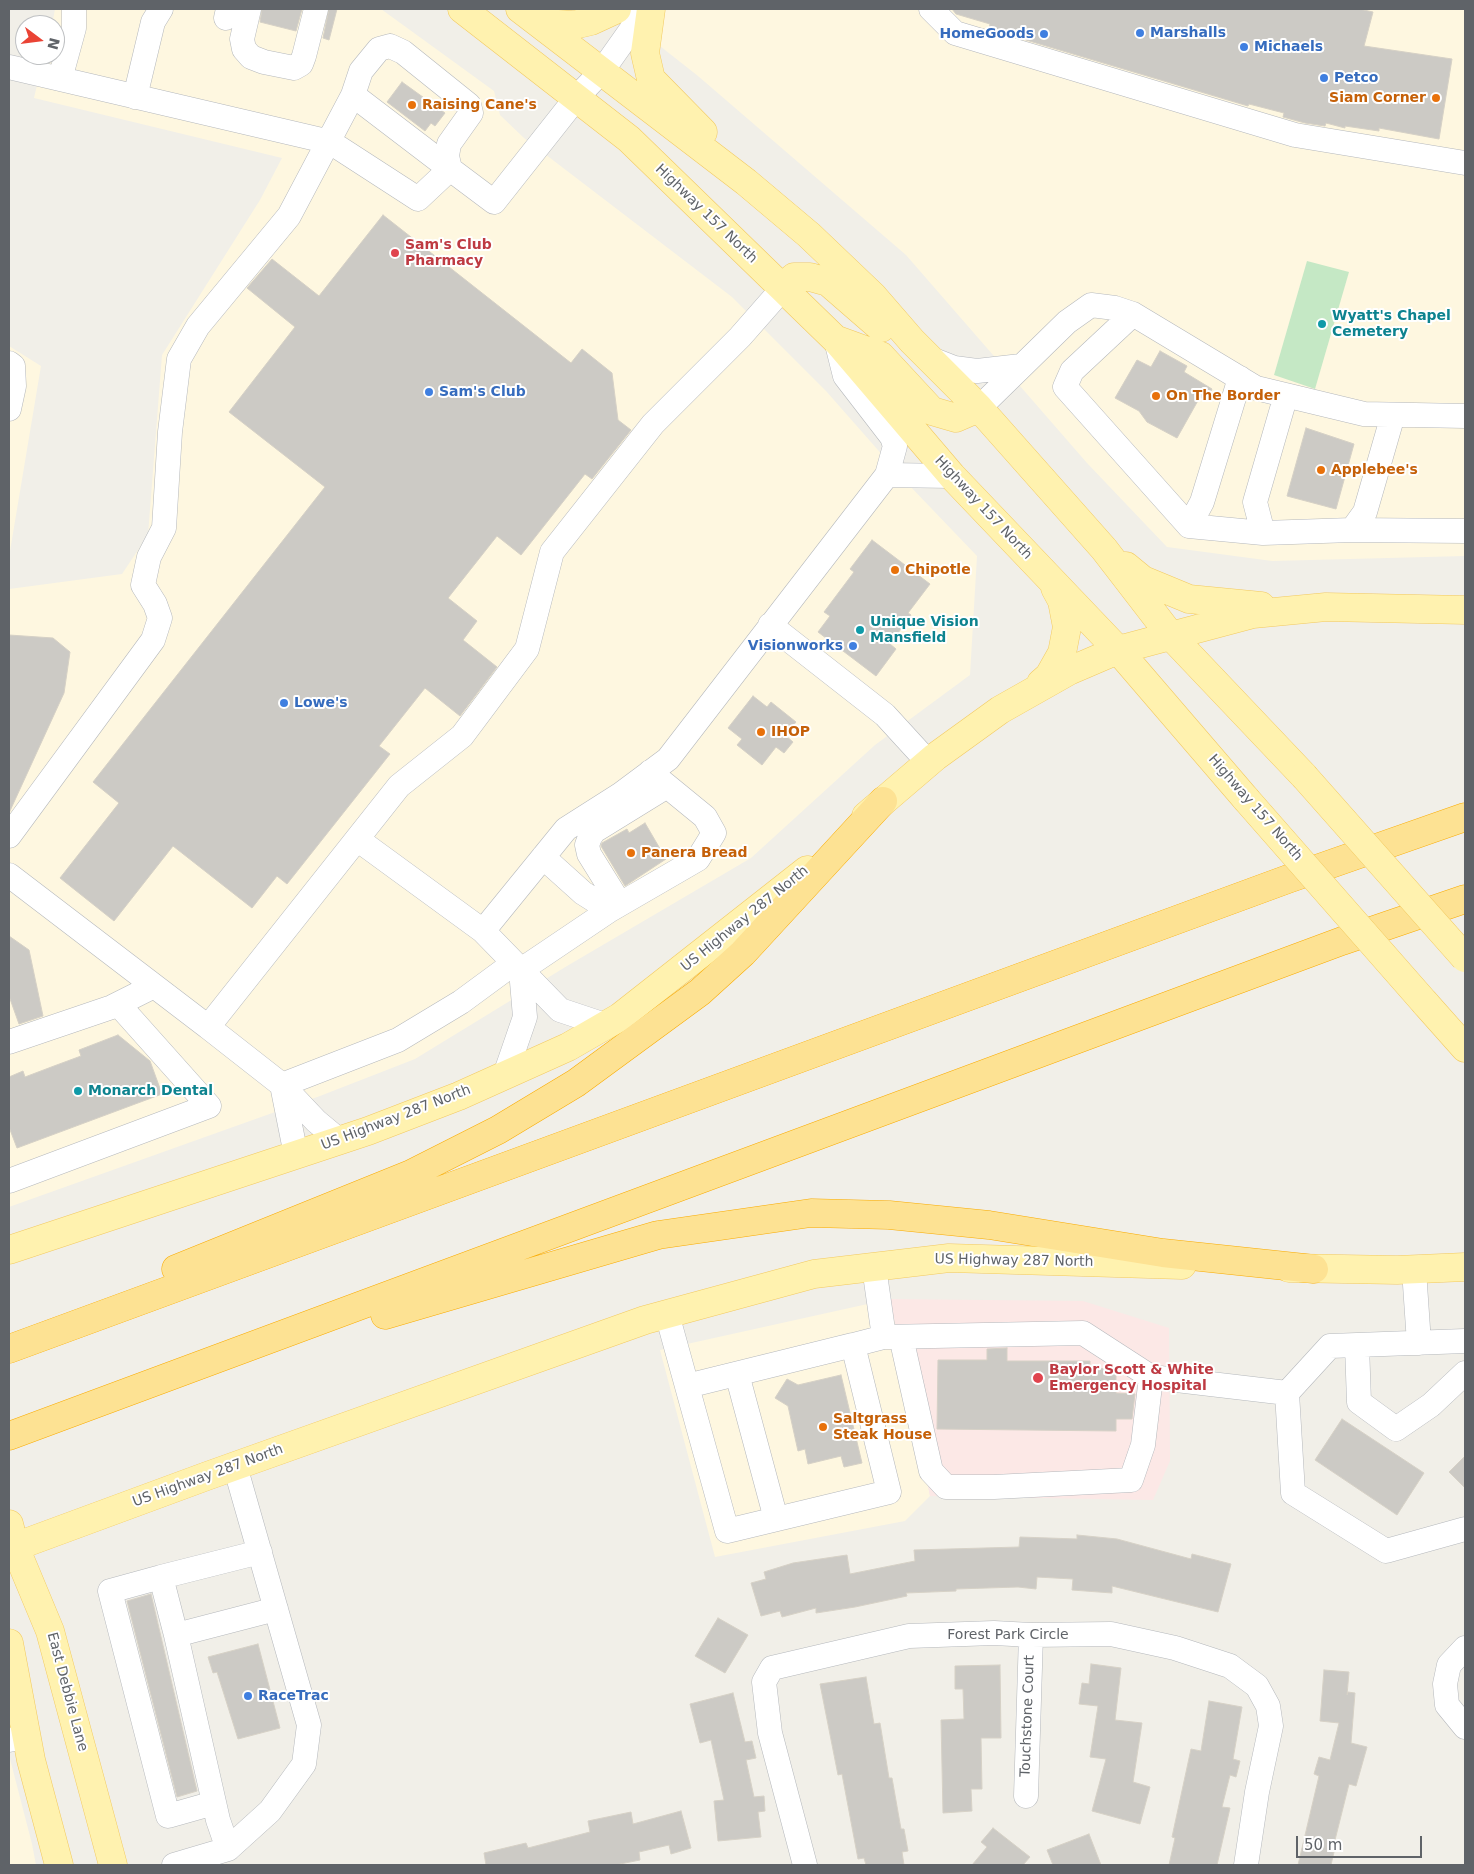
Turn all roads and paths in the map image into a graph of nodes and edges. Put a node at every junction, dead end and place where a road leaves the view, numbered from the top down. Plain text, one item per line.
1 (74, 9) edge
2 (160, 9) edge
3 (250, 9) edge
4 (316, 9) edge
5 (462, 9) edge
6 (616, 9) edge
7 (640, 9) edge
8 (651, 9) edge
9 (931, 9) edge
10 (530, 16) edge
11 (9, 67) edge
12 (602, 71) junction
13 (60, 80) junction
14 (353, 95) junction
15 (135, 97) junction
16 (577, 97) junction
17 (330, 142) junction
18 (1465, 163) edge
19 (450, 169) junction
20 (746, 182) junction
21 (783, 288) junction
22 (1133, 314) junction
23 (836, 340) junction
24 (921, 350) junction
25 (9, 363) edge
26 (1021, 366) junction
27 (1240, 378) junction
28 (1286, 395) junction
29 (980, 408) junction
30 (9, 409) edge
31 (1394, 415) junction
32 (1465, 416) edge
33 (887, 475) junction
34 (952, 476) junction
35 (1189, 526) junction
36 (1352, 530) junction
37 (1465, 531) edge
38 (1264, 533) junction
39 (1104, 549) junction
40 (1050, 578) junction
41 (1290, 610) junction
42 (1465, 610) edge
43 (770, 625) junction
44 (1171, 636) junction
45 (1118, 650) junction
46 (1030, 693) junction
47 (928, 762) junction
48 (659, 779) junction
49 (883, 801) junction
50 (1465, 818) edge
51 (9, 836) edge
52 (357, 839) junction
53 (543, 857) junction
54 (9, 875) edge
55 (1465, 898) edge
56 (615, 907) junction
57 (483, 931) junction
58 (1465, 958) edge
59 (518, 967) junction
60 (152, 987) junction
61 (118, 1004) junction
62 (605, 1025) junction
63 (208, 1027) junction
64 (9, 1042) edge
65 (1465, 1048) edge
66 (505, 1075) junction
67 (282, 1085) junction
68 (340, 1140) junction
69 (296, 1155) junction
70 (9, 1181) edge
71 (11, 1247) edge
72 (874, 1267) junction
73 (1465, 1267) edge
74 (1314, 1269) junction
75 (1414, 1270) junction
76 (667, 1314) junction
77 (90, 1320) junction
78 (892, 1337) junction
79 (1465, 1341) edge
80 (1419, 1343) junction
81 (853, 1345) junction
82 (1357, 1345) junction
83 (9, 1349) edge
84 (238, 1352) junction
85 (1465, 1373) edge
86 (737, 1374) junction
87 (1151, 1377) junction
88 (687, 1386) junction
89 (1287, 1393) junction
90 (9, 1436) edge
91 (235, 1466) junction
92 (776, 1519) junction
93 (1465, 1529) edge
94 (11, 1540) edge
95 (260, 1552) junction
96 (161, 1577) junction
97 (276, 1609) junction
98 (176, 1635) junction
99 (1031, 1635) junction
100 (9, 1643) edge
101 (1465, 1648) edge
102 (1465, 1727) edge
103 (18, 1738) edge
104 (1026, 1796) dead end
105 (214, 1803) junction
106 (228, 1849) junction
107 (59, 1865) edge
108 (113, 1865) edge
109 (174, 1865) edge
110 (805, 1865) edge
111 (1246, 1865) edge

1 - 13 street
2 - 15 street
3 - 4 street
5 - 16 main road, Highway 157 North
6 - 10 main road
7 - 12 street
8 - 20 main road
9 - 18 street
10 - 12 main road
11 - 13 street
12 - 16 street
12 - 20 main road
13 - 15 street
14 - 17 street
14 - 19 street
14 - 19 street
15 - 17 street
16 - 19 street
16 - 21 main road, Highway 157 North
17 - 19 street
17 - 51 street
20 - 24 main road
21 - 23 main road, Highway 157 North
21 - 24 main road
21 - 52 street
22 - 26 street
22 - 27 street
22 - 35 street
23 - 29 main road
23 - 33 street
23 - 34 main road, Highway 157 North
24 - 26 street
24 - 29 main road
25 - 30 street
26 - 29 street
27 - 28 street
27 - 35 street
28 - 31 street
28 - 38 street
29 - 39 main road
31 - 32 street
31 - 36 street
33 - 34 street
33 - 43 street
34 - 40 main road, Highway 157 North
35 - 38 street
36 - 37 street
36 - 38 street
39 - 41 main road
39 - 44 main road
40 - 45 main road, Highway 157 North
40 - 46 main road
41 - 42 main road, US Highway 287 North
41 - 44 main road, US Highway 287 North
43 - 47 street
43 - 48 street
44 - 45 main road, US Highway 287 North
44 - 58 main road, bridge
45 - 46 main road, US Highway 287 North
45 - 65 main road, Highway 157 North, bridge
46 - 47 main road, US Highway 287 North
47 - 49 main road, US Highway 287 North
48 - 53 street
48 - 56 street
48 - 56 street
49 - 62 main road, US Highway 287 North
49 - 77 highway
50 - 77 highway
52 - 57 street
52 - 63 street
53 - 56 street
53 - 57 street
54 - 60 street
55 - 84 highway
56 - 59 street
57 - 59 street
59 - 62 street
59 - 66 street
59 - 67 street
60 - 61 street
60 - 63 street
61 - 64 street
61 - 70 street
62 - 66 main road, US Highway 287 North
63 - 67 street
66 - 68 main road, US Highway 287 North
67 - 68 street
67 - 69 street
68 - 69 main road, US Highway 287 North
69 - 71 main road, US Highway 287 North
72 - 74 main road, US Highway 287 North
72 - 76 main road, US Highway 287 North
72 - 78 street
73 - 75 main road, US Highway 287 North
74 - 75 main road, US Highway 287 North
74 - 84 highway
75 - 80 street
76 - 88 street
76 - 91 main road, US Highway 287 North
77 - 83 highway
78 - 81 street
78 - 87 street
78 - 87 street
79 - 80 street
80 - 82 street
81 - 86 street
81 - 92 street
82 - 85 street
82 - 89 street
84 - 90 highway
86 - 88 street
86 - 92 street
87 - 89 street
88 - 92 street
89 - 93 street
91 - 94 main road, US Highway 287 North
91 - 95 street
94 - 108 main road, East Debbie Lane
95 - 96 street
95 - 97 street
96 - 98 street
96 - 105 street
97 - 98 street
97 - 106 street
98 - 105 street
99 - 104 street, Touchstone Court
99 - 110 street, Forest Park Circle
99 - 111 street, Forest Park Circle
100 - 103 main road
101 - 102 street
103 - 107 main road
105 - 106 street
106 - 109 street

